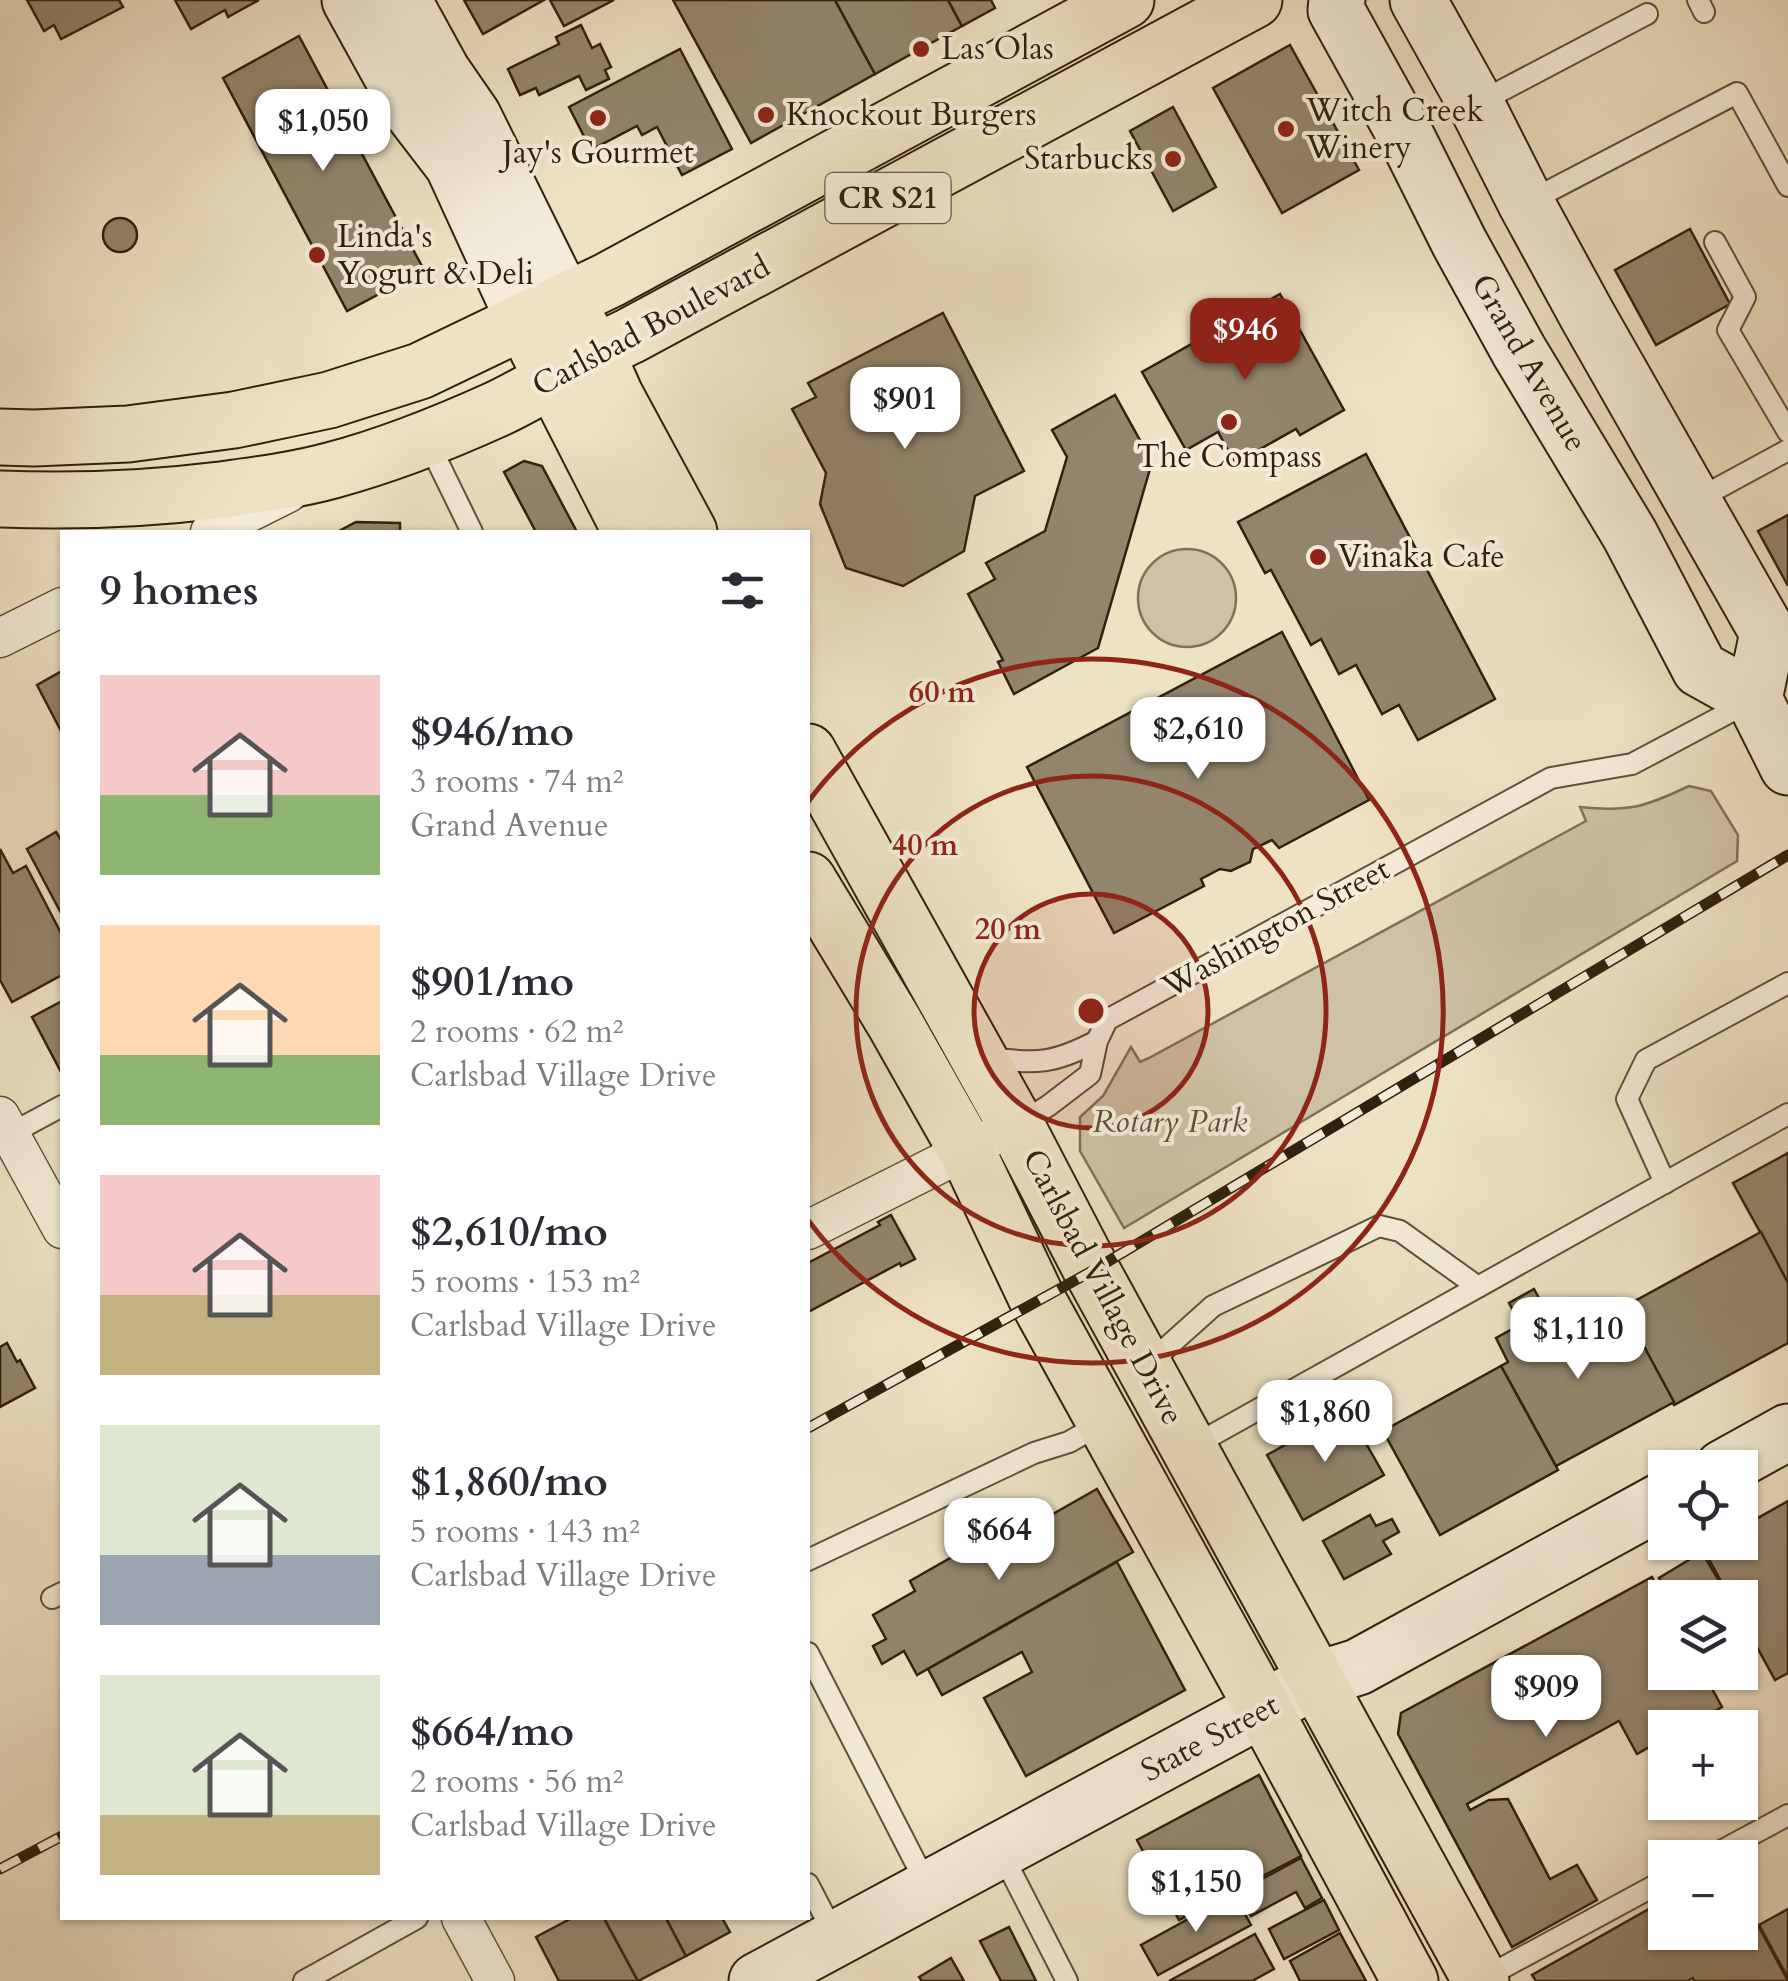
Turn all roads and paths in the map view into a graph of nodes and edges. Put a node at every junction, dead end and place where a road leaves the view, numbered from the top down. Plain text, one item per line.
1 (350, 0) edge
2 (402, 0) edge
3 (1126, 0) edge
4 (1254, 0) edge
5 (1337, 0) edge
6 (1418, 0) edge
7 (1648, 14) dead end
8 (1476, 104) junction
9 (1788, 186) edge
10 (1526, 203) junction
11 (1715, 242) dead end
12 (545, 312) junction
13 (574, 365) junction
14 (1788, 432) edge
15 (0, 437) edge
16 (426, 438) junction
17 (1788, 450) edge
18 (329, 472) junction
19 (0, 499) edge
20 (1692, 502) junction
21 (214, 530) edge
22 (471, 530) edge
23 (630, 530) edge
24 (688, 530) edge
25 (60, 607) edge
26 (0, 638) edge
27 (1771, 690) edge
28 (810, 756) edge
29 (1788, 767) edge
30 (810, 886) edge
31 (1788, 984) edge
32 (1097, 1041) junction
33 (977, 1056) junction
34 (60, 1107) edge
35 (1788, 1114) edge
36 (5, 1125) edge
37 (1016, 1125) junction
38 (966, 1151) junction
39 (1665, 1183) junction
40 (60, 1225) edge
41 (810, 1229) edge
42 (1478, 1287) junction
43 (1145, 1368) junction
44 (1106, 1421) junction
45 (1788, 1432) edge
46 (1189, 1448) junction
47 (1756, 1450) edge
48 (1648, 1508) edge
49 (810, 1559) edge
50 (810, 1658) edge
51 (1316, 1680) junction
52 (1264, 1710) junction
53 (1788, 1814) edge
54 (1741, 1840) edge
55 (1000, 1850) junction
56 (810, 1888) edge
57 (928, 1888) junction
58 (1648, 1889) edge
59 (413, 1920) edge
60 (462, 1920) edge
61 (836, 1937) junction
62 (1481, 1980) edge
63 (304, 1981) edge
64 (495, 1981) edge
65 (757, 1981) edge
66 (1067, 1981) edge
67 (1410, 1981) edge

1 - 12 main road
2 - 12 main road
3 - 12 main road, Carlsbad Boulevard / CR S21
4 - 13 main road, Carlsbad Boulevard / CR S21
5 - 27 main road, Grand Avenue
6 - 8 main road
7 - 8 lane
8 - 10 main road
9 - 10 lane
10 - 20 main road
11 - 14 lane
12 - 13 main road
12 - 15 main road, Carlsbad Boulevard / CR S21
13 - 16 main road, Carlsbad Boulevard / CR S21
13 - 23 main road
13 - 24 main road
16 - 18 main road, Carlsbad Boulevard / CR S21
16 - 22 lane
17 - 20 lane
18 - 19 main road, Carlsbad Boulevard / CR S21
18 - 21 street
20 - 27 main road
25 - 26 street
27 - 29 main road
27 - 32 lane, Washington Street
28 - 33 main road, Carlsbad Village Drive
30 - 38 main road, Carlsbad Village Drive
31 - 39 lane
32 - 33 lane
32 - 37 lane, Washington Street
33 - 37 main road, Carlsbad Village Drive
34 - 36 lane
35 - 39 lane
36 - 40 street
37 - 38 street, Washington Street
37 - 43 main road, Carlsbad Village Drive
38 - 41 street, Washington Street
38 - 44 main road, Carlsbad Village Drive
39 - 42 lane
42 - 43 lane
42 - 46 lane
43 - 46 main road, Carlsbad Village Drive
44 - 49 lane
44 - 52 main road, Carlsbad Village Drive
45 - 47 main road
46 - 51 main road, Carlsbad Village Drive
48 - 51 main road, State Street
50 - 57 lane
51 - 52 main road, State Street
51 - 62 main road, Carlsbad Village Drive
52 - 55 main road, State Street
52 - 67 main road, Carlsbad Village Drive
53 - 54 lane
55 - 57 main road, State Street
55 - 66 lane
56 - 61 lane
57 - 61 main road, State Street
58 - 62 lane
59 - 63 lane
60 - 64 street
61 - 65 main road, State Street

